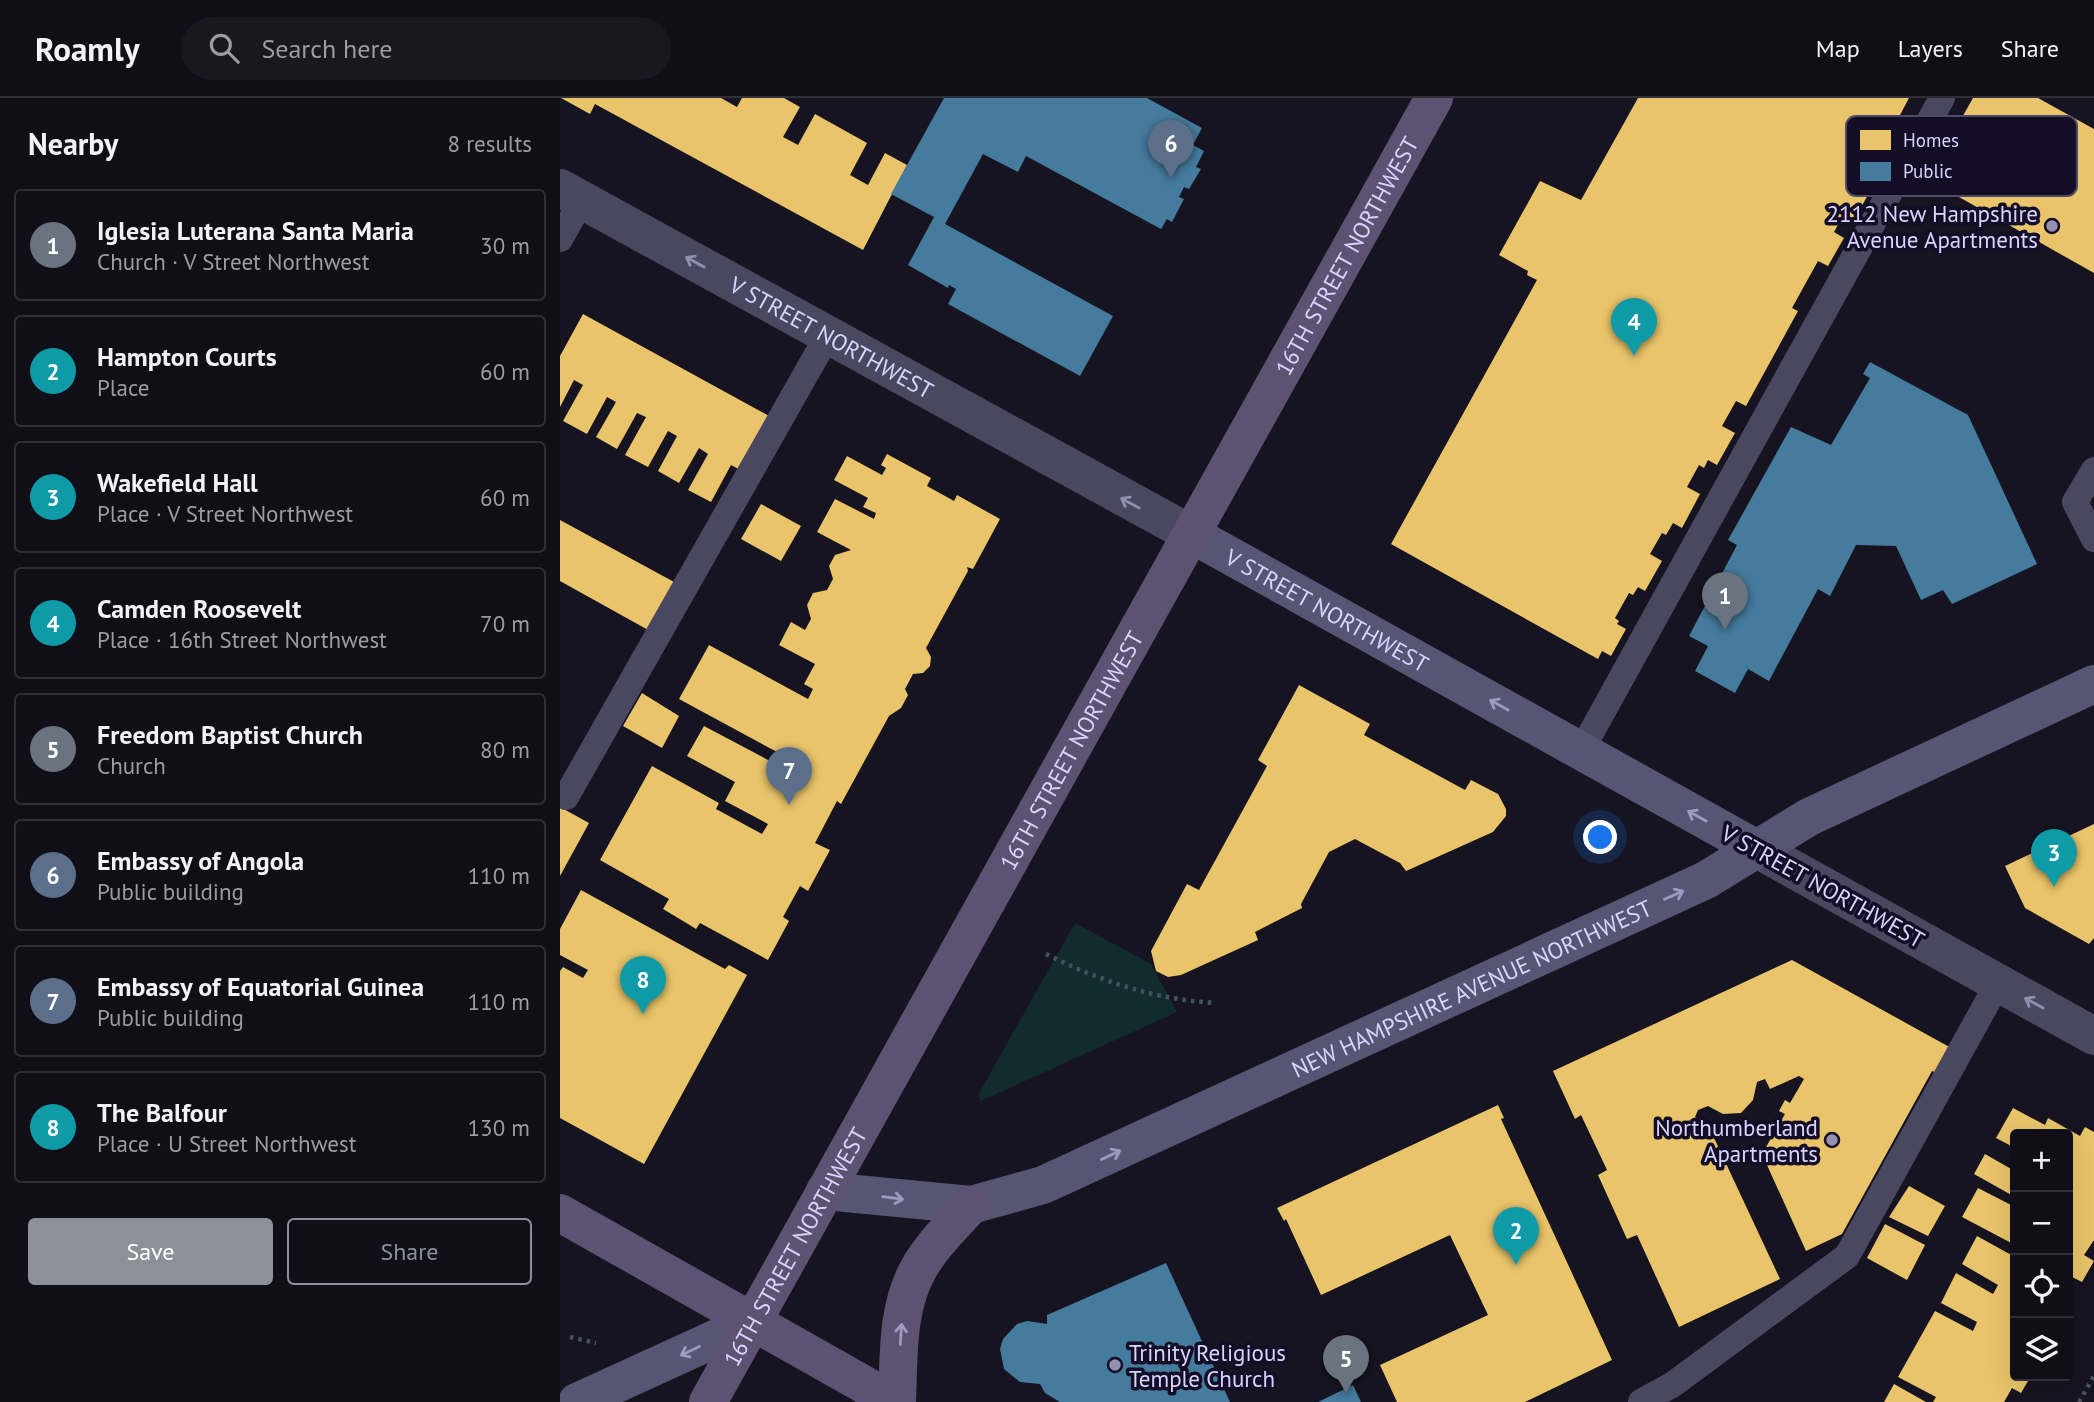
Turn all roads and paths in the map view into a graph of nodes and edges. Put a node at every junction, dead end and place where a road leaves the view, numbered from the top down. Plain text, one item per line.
1 (1434, 98) edge
2 (1942, 98) edge
3 (1932, 116) edge
4 (571, 194) edge
5 (1888, 196) edge
6 (560, 239) edge
7 (828, 335) junction
8 (2094, 470) edge
9 (1191, 534) junction
10 (2094, 539) edge
11 (2094, 684) edge
12 (1581, 751) junction
13 (566, 797) dead end
14 (1757, 849) junction
15 (1046, 954) dead end
16 (1998, 983) junction
17 (1214, 1003) dead end
18 (2094, 1036) edge
19 (825, 1191) junction
20 (971, 1205) junction
21 (560, 1213) edge
22 (752, 1322) junction
23 (2094, 1376) edge
24 (577, 1402) edge
25 (708, 1402) edge
26 (896, 1402) edge
27 (1641, 1402) edge
28 (2079, 1402) edge

1 - 9 main road, 16TH STREET NORTHWEST
2 - 3 lane
4 - 6 lane
7 -> 4 street, V STREET NORTHWEST
5 - 12 lane
9 -> 7 street, V STREET NORTHWEST
7 - 13 lane
8 - 10 lane
12 -> 9 main road, V STREET NORTHWEST
9 - 19 main road, 16TH STREET NORTHWEST
11 - 14 main road, NEW HAMPSHIRE AVENUE NORTHWEST
14 -> 12 main road, V STREET NORTHWEST
14 - 16 street, V STREET NORTHWEST
20 -> 14 main road, NEW HAMPSHIRE AVENUE NORTHWEST
15 - 17 path
18 -> 16 street, V STREET NORTHWEST
16 - 27 lane
19 -> 20 main road, NEW HAMPSHIRE AVENUE NORTHWEST
19 - 22 main road, 16TH STREET NORTHWEST
26 -> 20 main road
21 - 22 main road
22 -> 24 main road
22 - 25 main road, 16TH STREET NORTHWEST
22 - 26 main road
23 - 28 path

